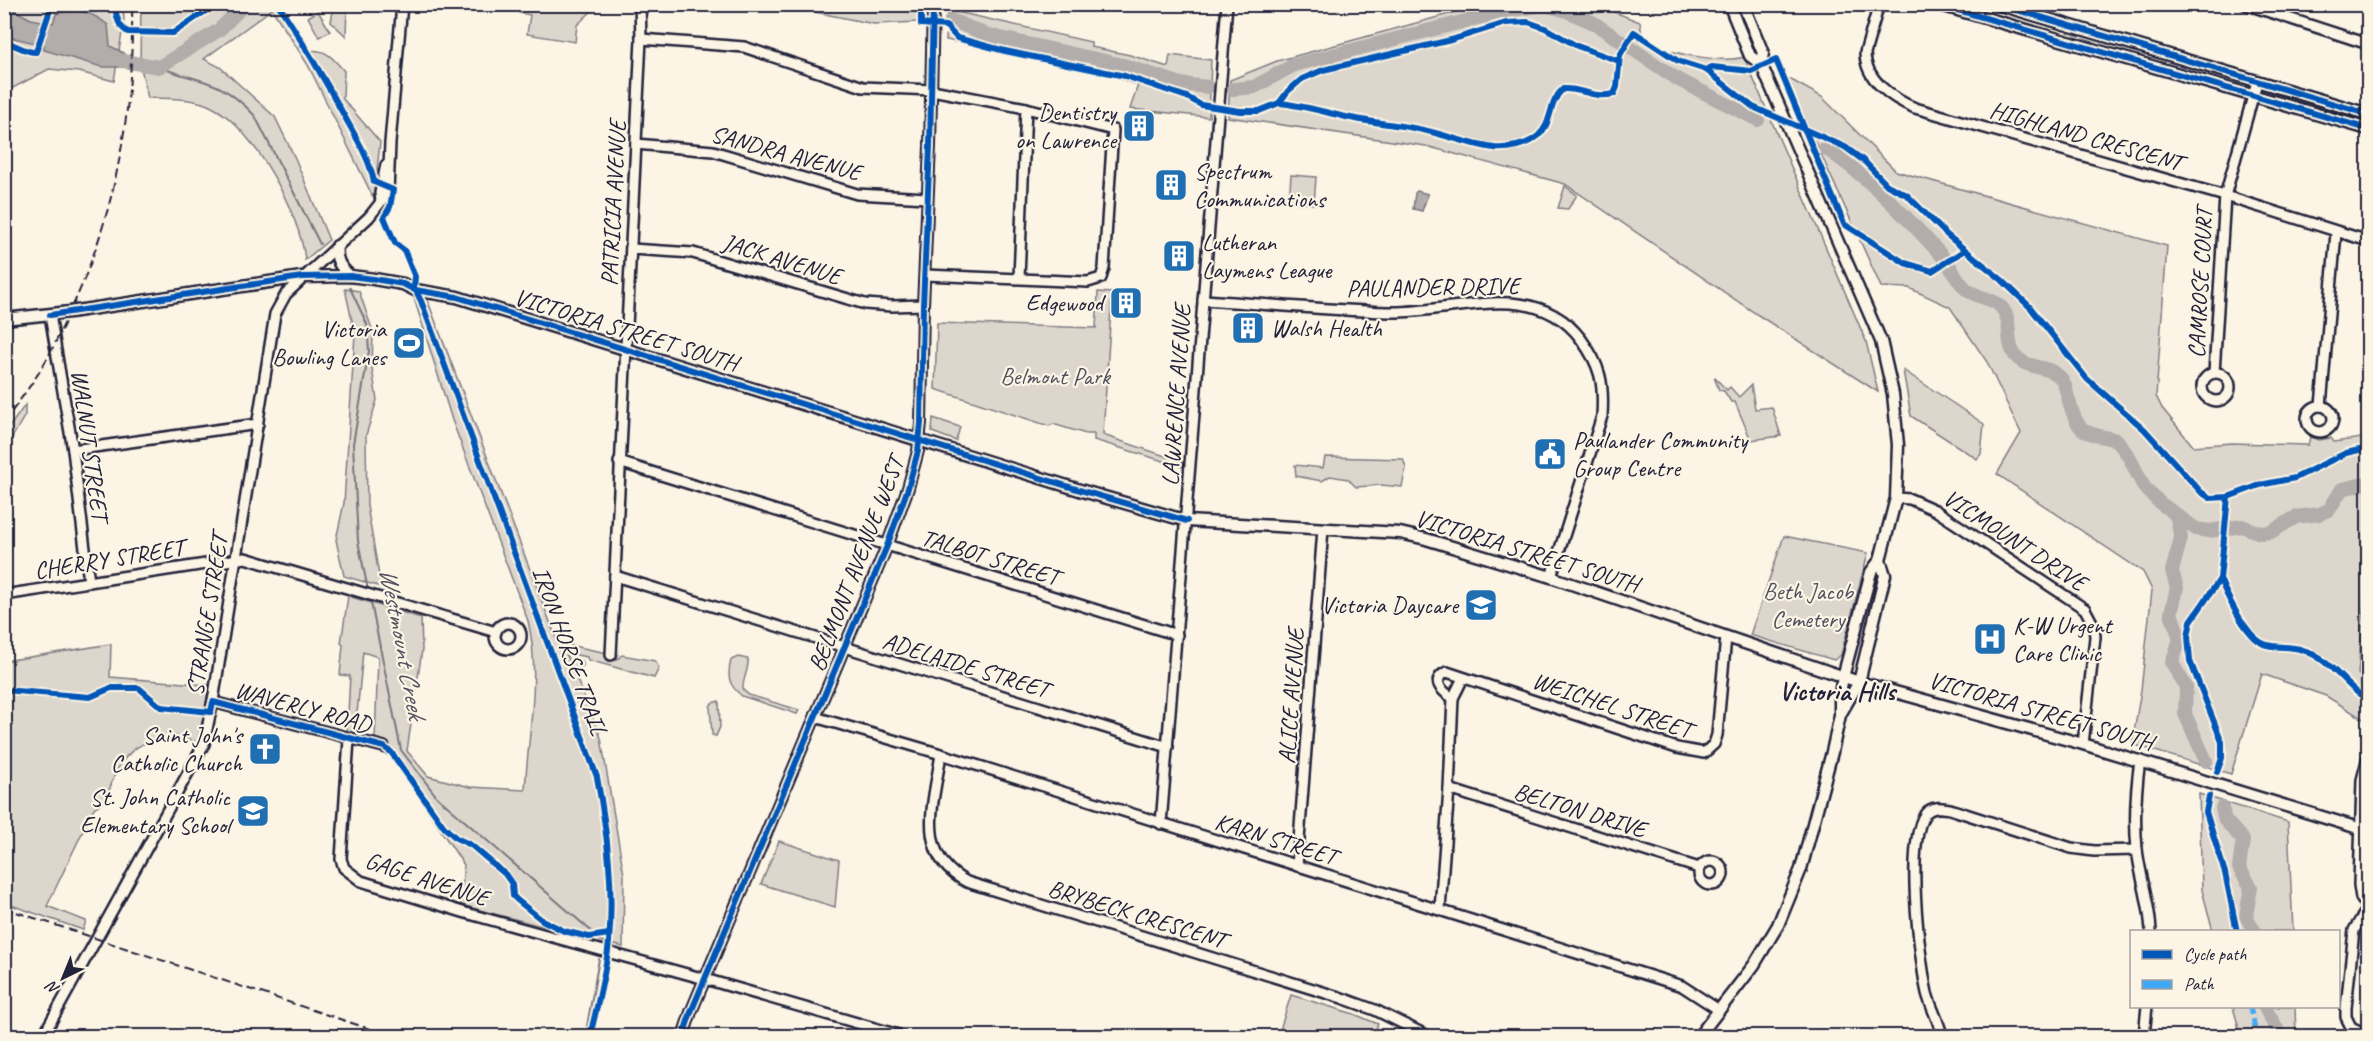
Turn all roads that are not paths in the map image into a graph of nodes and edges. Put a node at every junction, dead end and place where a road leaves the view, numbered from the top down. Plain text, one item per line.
1 (402, 4) edge
2 (640, 4) edge
3 (933, 4) edge
4 (1227, 4) edge
5 (1729, 4) edge
6 (1743, 4) edge
7 (1879, 4) edge
8 (1937, 4) edge
9 (1997, 4) edge
10 (2245, 4) edge
11 (641, 39) junction
12 (2368, 44) edge
13 (1761, 64) junction
14 (2257, 82) junction
15 (932, 90) junction
16 (2253, 97) junction
17 (1026, 108) junction
18 (2368, 114) edge
19 (2368, 129) edge
20 (636, 144) junction
21 (2225, 196) junction
22 (927, 198) junction
23 (2336, 233) junction
24 (2368, 241) edge
25 (337, 246) junction
26 (631, 249) junction
27 (925, 275) junction
28 (350, 276) junction
29 (302, 277) junction
30 (1019, 278) junction
31 (1203, 300) junction
32 (923, 305) junction
33 (50, 315) junction
34 (4, 319) edge
35 (626, 349) junction
36 (2214, 373) dead end
37 (2321, 406) dead end
38 (258, 424) junction
39 (920, 440) junction
40 (73, 450) junction
41 (619, 462) junction
42 (1896, 498) junction
43 (1187, 521) junction
44 (1323, 528) junction
45 (887, 546) junction
46 (236, 560) junction
47 (1880, 560) junction
48 (615, 576) junction
49 (1551, 578) junction
50 (89, 582) junction
51 (4, 595) edge
52 (496, 632) dead end
53 (1177, 636) junction
54 (1726, 637) junction
55 (844, 648) junction
56 (611, 655) dead end
57 (1843, 677) junction
58 (1463, 678) junction
59 (1859, 682) junction
60 (1453, 698) junction
61 (213, 702) junction
62 (1840, 714) junction
63 (815, 717) junction
64 (349, 739) junction
65 (2083, 744) junction
66 (384, 747) dead end
67 (1168, 747) junction
68 (941, 754) junction
69 (2368, 757) edge
70 (2140, 760) junction
71 (1449, 789) junction
72 (1161, 824) junction
73 (2364, 829) edge
74 (2137, 850) junction
75 (1297, 866) junction
76 (1699, 868) dead end
77 (2368, 908) edge
78 (1440, 909) junction
79 (2151, 930) edge
80 (705, 979) junction
81 (2147, 1008) edge
82 (1719, 1010) junction
83 (2368, 1035) edge
84 (43, 1036) edge
85 (683, 1036) edge
86 (903, 1036) edge
87 (1428, 1036) edge
88 (1699, 1036) edge
89 (1942, 1036) edge
90 (2144, 1036) edge

1 - 25 street, STRANGE STREET
2 - 11 street, PATRICIA AVENUE
3 - 15 street, BELMONT AVENUE WEST
4 - 31 street, LAWRENCE AVENUE
5 - 13 main road
6 - 13 main road
7 - 21 street, HIGHLAND CRESCENT
8 - 16 main road
9 - 14 main road
10 - 12 street
11 - 15 street
11 - 20 street, PATRICIA AVENUE
13 - 42 main road
14 - 16 street, CAMROSE COURT
14 - 18 main road
15 - 17 street
15 - 22 street, BELMONT AVENUE WEST
16 - 19 main road
16 - 21 street, CAMROSE COURT
17 - 30 street
17 - 30 street
20 - 22 street, SANDRA AVENUE
20 - 26 street, PATRICIA AVENUE
21 - 23 street, HIGHLAND CRESCENT
21 - 36 street, CAMROSE COURT
22 - 27 street, BELMONT AVENUE WEST
23 - 24 street, HIGHLAND CRESCENT
23 - 37 street
25 - 28 main road
25 - 29 street, STRANGE STREET
26 - 32 street, JACK AVENUE
26 - 35 street, PATRICIA AVENUE
27 - 30 street
27 - 32 street, BELMONT AVENUE WEST
28 - 29 main road, VICTORIA STREET SOUTH
28 - 35 main road, VICTORIA STREET SOUTH
29 - 33 main road, VICTORIA STREET SOUTH
29 - 38 street, STRANGE STREET
31 - 43 street, LAWRENCE AVENUE
31 - 49 street, PAULANDER DRIVE
32 - 39 street, BELMONT AVENUE WEST
33 - 34 main road, VICTORIA STREET SOUTH
33 - 40 street, WALNUT STREET
35 - 39 main road, VICTORIA STREET SOUTH
35 - 41 street, PATRICIA AVENUE
38 - 40 street
38 - 46 street, STRANGE STREET
39 - 43 main road, VICTORIA STREET SOUTH
39 - 45 street, BELMONT AVENUE WEST
40 - 50 street, WALNUT STREET
41 - 45 street, TALBOT STREET
41 - 48 street, PATRICIA AVENUE
42 - 47 main road
42 - 65 street, VICMOUNT DRIVE
43 - 44 main road, VICTORIA STREET SOUTH
43 - 53 street, LAWRENCE AVENUE
44 - 49 main road, VICTORIA STREET SOUTH
44 - 75 street, ALICE AVENUE
45 - 53 street, TALBOT STREET
45 - 55 street, BELMONT AVENUE WEST
46 - 50 street, CHERRY STREET
46 - 52 street, CHERRY STREET
46 - 61 street, STRANGE STREET
47 - 57 main road
47 - 59 main road
48 - 55 street, ADELAIDE STREET
48 - 56 street, PATRICIA AVENUE
49 - 54 main road, VICTORIA STREET SOUTH
50 - 51 street, CHERRY STREET
53 - 67 street, LAWRENCE AVENUE
54 - 57 main road, VICTORIA STREET SOUTH
54 - 58 street, WEICHEL STREET
55 - 63 street, BELMONT AVENUE WEST
55 - 67 street, ADELAIDE STREET
57 - 59 main road, VICTORIA STREET SOUTH
57 - 62 main road
58 - 60 street
58 - 60 street, WEICHEL STREET
59 - 62 main road
59 - 65 main road, VICTORIA STREET SOUTH
60 - 71 street
61 - 64 street, WAVERLY ROAD
61 - 84 street, STRANGE STREET
62 - 82 main road
63 - 68 street, KARN STREET
63 - 80 street, BELMONT AVENUE WEST
64 - 66 street, WAVERLY ROAD
64 - 80 street, GAGE AVENUE
65 - 70 main road, VICTORIA STREET SOUTH
67 - 72 street, LAWRENCE AVENUE
68 - 72 street, KARN STREET
68 - 87 street, BRYBECK CRESCENT
69 - 73 street
70 - 73 main road, VICTORIA STREET SOUTH
70 - 74 street
71 - 76 street, BELTON DRIVE
71 - 78 street
72 - 75 street, KARN STREET
73 - 77 street
74 - 79 street
74 - 89 street
75 - 78 street, KARN STREET
77 - 83 street
78 - 82 street, KARN STREET
80 - 85 street, BELMONT AVENUE WEST
80 - 86 street, GAGE AVENUE
81 - 90 street
82 - 88 main road

